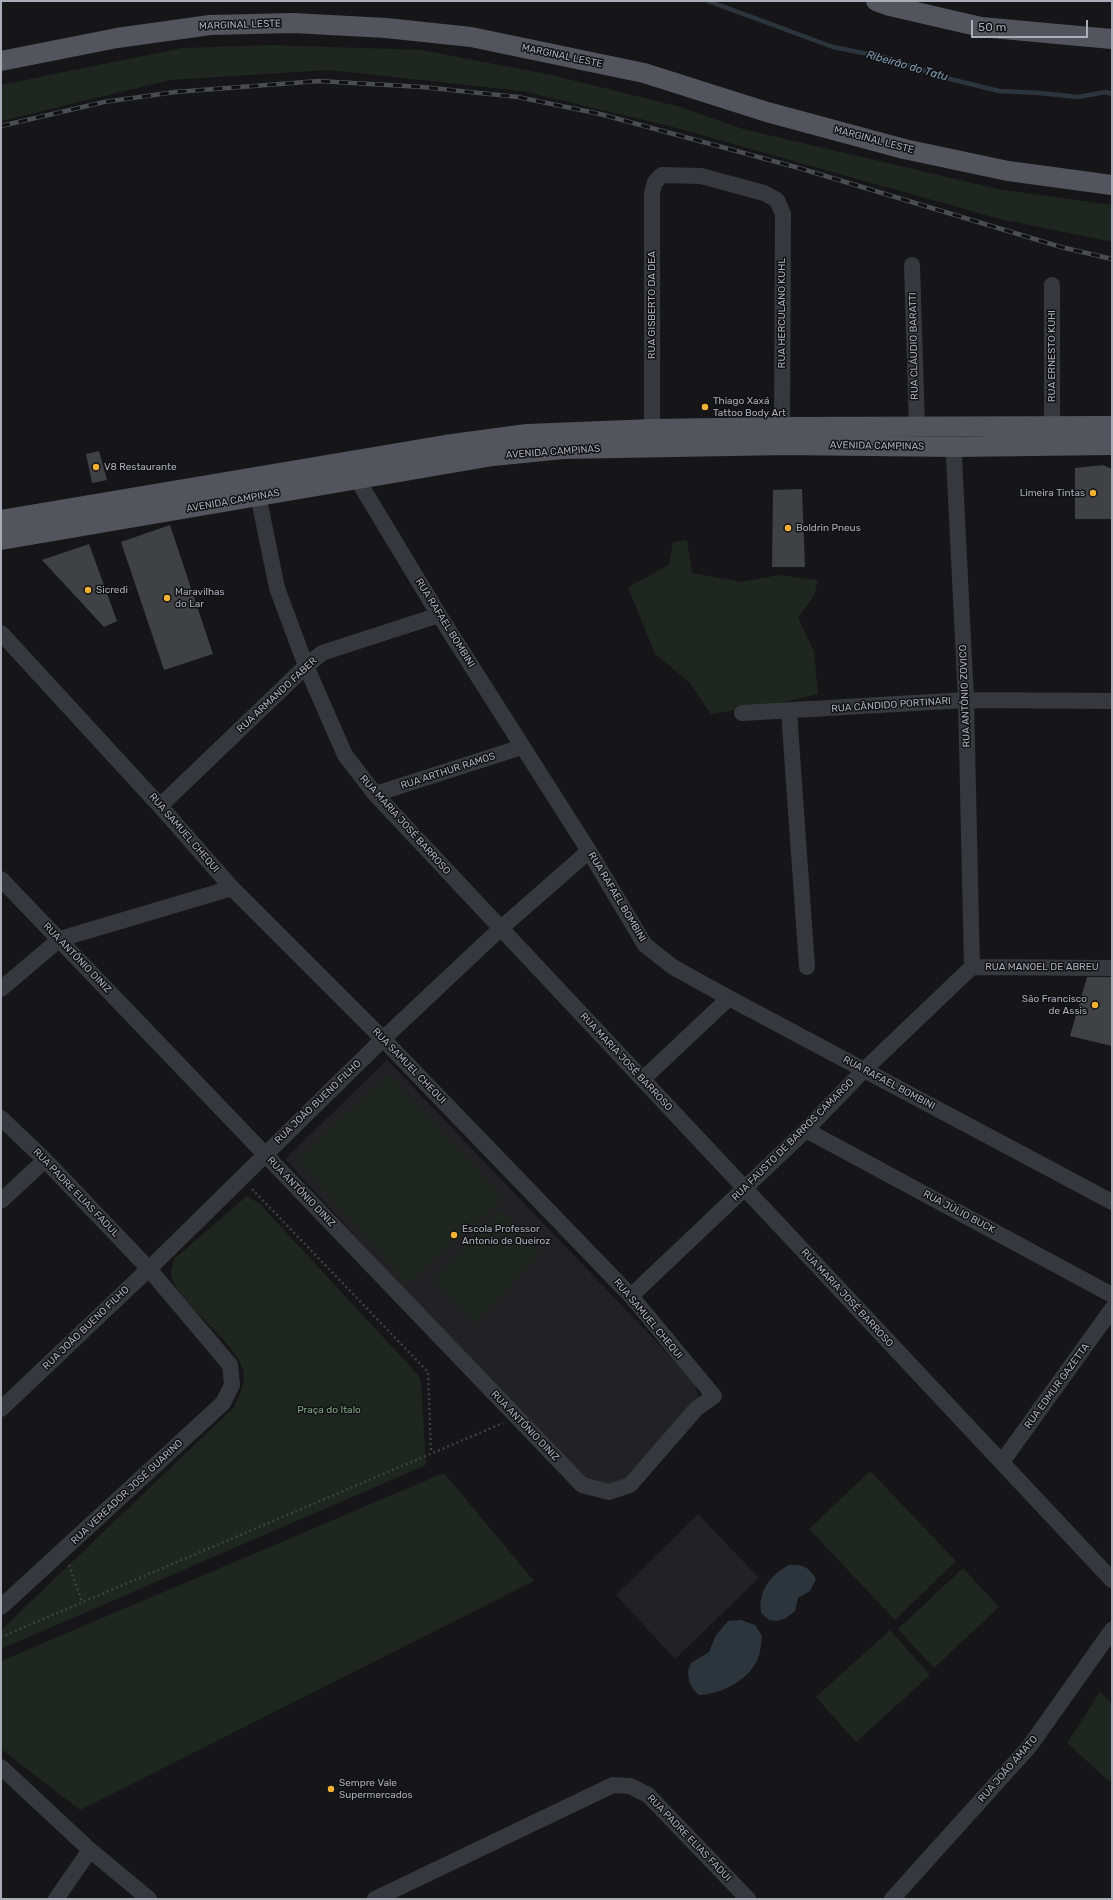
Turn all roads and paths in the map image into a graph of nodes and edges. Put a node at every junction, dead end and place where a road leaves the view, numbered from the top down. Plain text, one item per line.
1 (876, 1) edge
2 (1112, 39) edge
3 (1, 61) edge
4 (655, 182) joint
5 (1112, 185) edge
6 (912, 265) dead end
7 (1052, 285) dead end
8 (782, 426) junction
9 (953, 426) junction
10 (1052, 426) junction
11 (1112, 426) edge
12 (916, 427) junction
13 (652, 429) junction
14 (1112, 446) edge
15 (954, 447) junction
16 (255, 476) junction
17 (357, 479) junction
18 (258, 497) junction
19 (1, 520) edge
20 (1, 540) edge
21 (439, 616) junction
22 (1, 633) edge
23 (306, 666) junction
24 (966, 700) junction
25 (1112, 701) edge
26 (789, 712) junction
27 (742, 713) dead end
28 (522, 747) junction
29 (375, 794) junction
30 (160, 806) junction
31 (589, 851) junction
32 (1, 879) edge
33 (232, 888) junction
34 (500, 928) junction
35 (60, 939) junction
36 (807, 967) dead end
37 (972, 967) junction
38 (1112, 968) edge
39 (1, 989) edge
40 (729, 998) junction
41 (383, 1039) junction
42 (864, 1070) junction
43 (643, 1079) junction
44 (1, 1118) edge
45 (806, 1130) junction
46 (264, 1154) junction
47 (45, 1160) junction
48 (241, 1177) junction
49 (744, 1189) junction
50 (1, 1201) edge
51 (1112, 1202) edge
52 (149, 1269) junction
53 (1112, 1295) edge
54 (631, 1296) junction
55 (1112, 1309) edge
56 (1, 1409) edge
57 (517, 1417) junction
58 (431, 1454) junction
59 (1002, 1462) junction
60 (609, 1492) joint
61 (64, 1550) junction
62 (1112, 1580) edge
63 (82, 1602) junction
64 (1, 1607) edge
65 (1112, 1630) edge
66 (1, 1637) edge
67 (1, 1767) edge
68 (90, 1850) junction
69 (56, 1899) edge
70 (149, 1899) edge
71 (375, 1899) edge
72 (748, 1899) edge
73 (892, 1899) edge

1 - 2 main road
3 - 5 main road, MARGINAL LESTE
4 - 8 street, RUA HERCULANO KUHL
4 - 13 street, RUA GISBERTO DA DEA
6 - 12 street, RUA CLÁUDIO BARATTI
7 - 10 street, RUA ERNESTO KUHI
8 - 12 main road, AVENIDA CAMPINAS
8 - 13 main road, AVENIDA CAMPINAS
9 - 10 main road, AVENIDA CAMPINAS
9 - 12 main road, AVENIDA CAMPINAS
9 - 15 street, RUA ANTÔNIO ZOVICO
10 - 11 main road, AVENIDA CAMPINAS
13 - 16 main road, AVENIDA CAMPINAS
14 - 15 main road, AVENIDA CAMPINAS
15 - 17 main road, AVENIDA CAMPINAS
15 - 24 street, RUA ANTÔNIO ZOVICO
16 - 18 street, RUA MARIA JOSÉ BARROSO
16 - 19 main road, AVENIDA CAMPINAS
17 - 18 main road, AVENIDA CAMPINAS
17 - 21 street, RUA RAFAEL BOMBINI
18 - 20 main road, AVENIDA CAMPINAS
18 - 23 street, RUA MARIA JOSÉ BARROSO
21 - 23 street, RUA ARMANDO FABER
21 - 28 street, RUA RAFAEL BOMBINI
22 - 30 street, RUA SAMUEL CHEQUI
23 - 29 street, RUA MARIA JOSÉ BARROSO
23 - 30 street, RUA ARMANDO FABER
24 - 25 street, RUA CÂNDIDO PORTINARI
24 - 26 street, RUA CÂNDIDO PORTINARI
24 - 37 street, RUA ANTÔNIO ZOVICO
26 - 27 street, RUA CÂNDIDO PORTINARI
26 - 36 street
28 - 29 street, RUA ARTHUR RAMOS
28 - 31 street, RUA RAFAEL BOMBINI
29 - 34 street, RUA MARIA JOSÉ BARROSO
30 - 33 street, RUA SAMUEL CHEQUI
31 - 34 street, RUA JOÃO BUENO FILHO
31 - 40 street, RUA RAFAEL BOMBINI
32 - 35 street, RUA ANTÔNIO DINIZ
33 - 35 street
33 - 41 street, RUA SAMUEL CHEQUI
34 - 41 street, RUA JOÃO BUENO FILHO
34 - 43 street, RUA MARIA JOSÉ BARROSO
35 - 39 street
35 - 46 street, RUA ANTÔNIO DINIZ
37 - 38 street, RUA MANOEL DE ABREU
37 - 42 street, RUA FAUSTO DE BARROS CAMARGO
40 - 42 street, RUA RAFAEL BOMBINI
40 - 43 street
41 - 46 street, RUA JOÃO BUENO FILHO
41 - 54 street, RUA SAMUEL CHEQUI
42 - 45 street, RUA FAUSTO DE BARROS CAMARGO
42 - 51 street, RUA RAFAEL BOMBINI
43 - 49 street, RUA MARIA JOSÉ BARROSO
44 - 47 street, RUA PADRE ELIAS FADUL
45 - 49 street, RUA FAUSTO DE BARROS CAMARGO
45 - 53 street, RUA JÚLIO BUCK
46 - 48 street, RUA JOÃO BUENO FILHO
46 - 57 street, RUA ANTÔNIO DINIZ
47 - 50 street
47 - 52 street, RUA PADRE ELIAS FADUL
48 - 52 street, RUA JOÃO BUENO FILHO
48 - 58 path
49 - 54 street, RUA FAUSTO DE BARROS CAMARGO
49 - 59 street, RUA MARIA JOSÉ BARROSO
52 - 56 street, RUA JOÃO BUENO FILHO
52 - 61 street, RUA VEREADOR JOSÉ GUARINO
54 - 60 street, RUA SAMUEL CHEQUI
55 - 59 street, RUA EDMUR GAZETTA
57 - 58 path
57 - 60 street, RUA ANTÔNIO DINIZ
58 - 63 path
59 - 62 street, RUA MARIA JOSÉ BARROSO
61 - 63 path
61 - 64 street, RUA VEREADOR JOSÉ GUARINO
63 - 66 path
65 - 73 street, RUA JOÃO AMATO
67 - 68 street
68 - 69 street
68 - 70 street
71 - 72 street, RUA PADRE ELIAS FADUI

